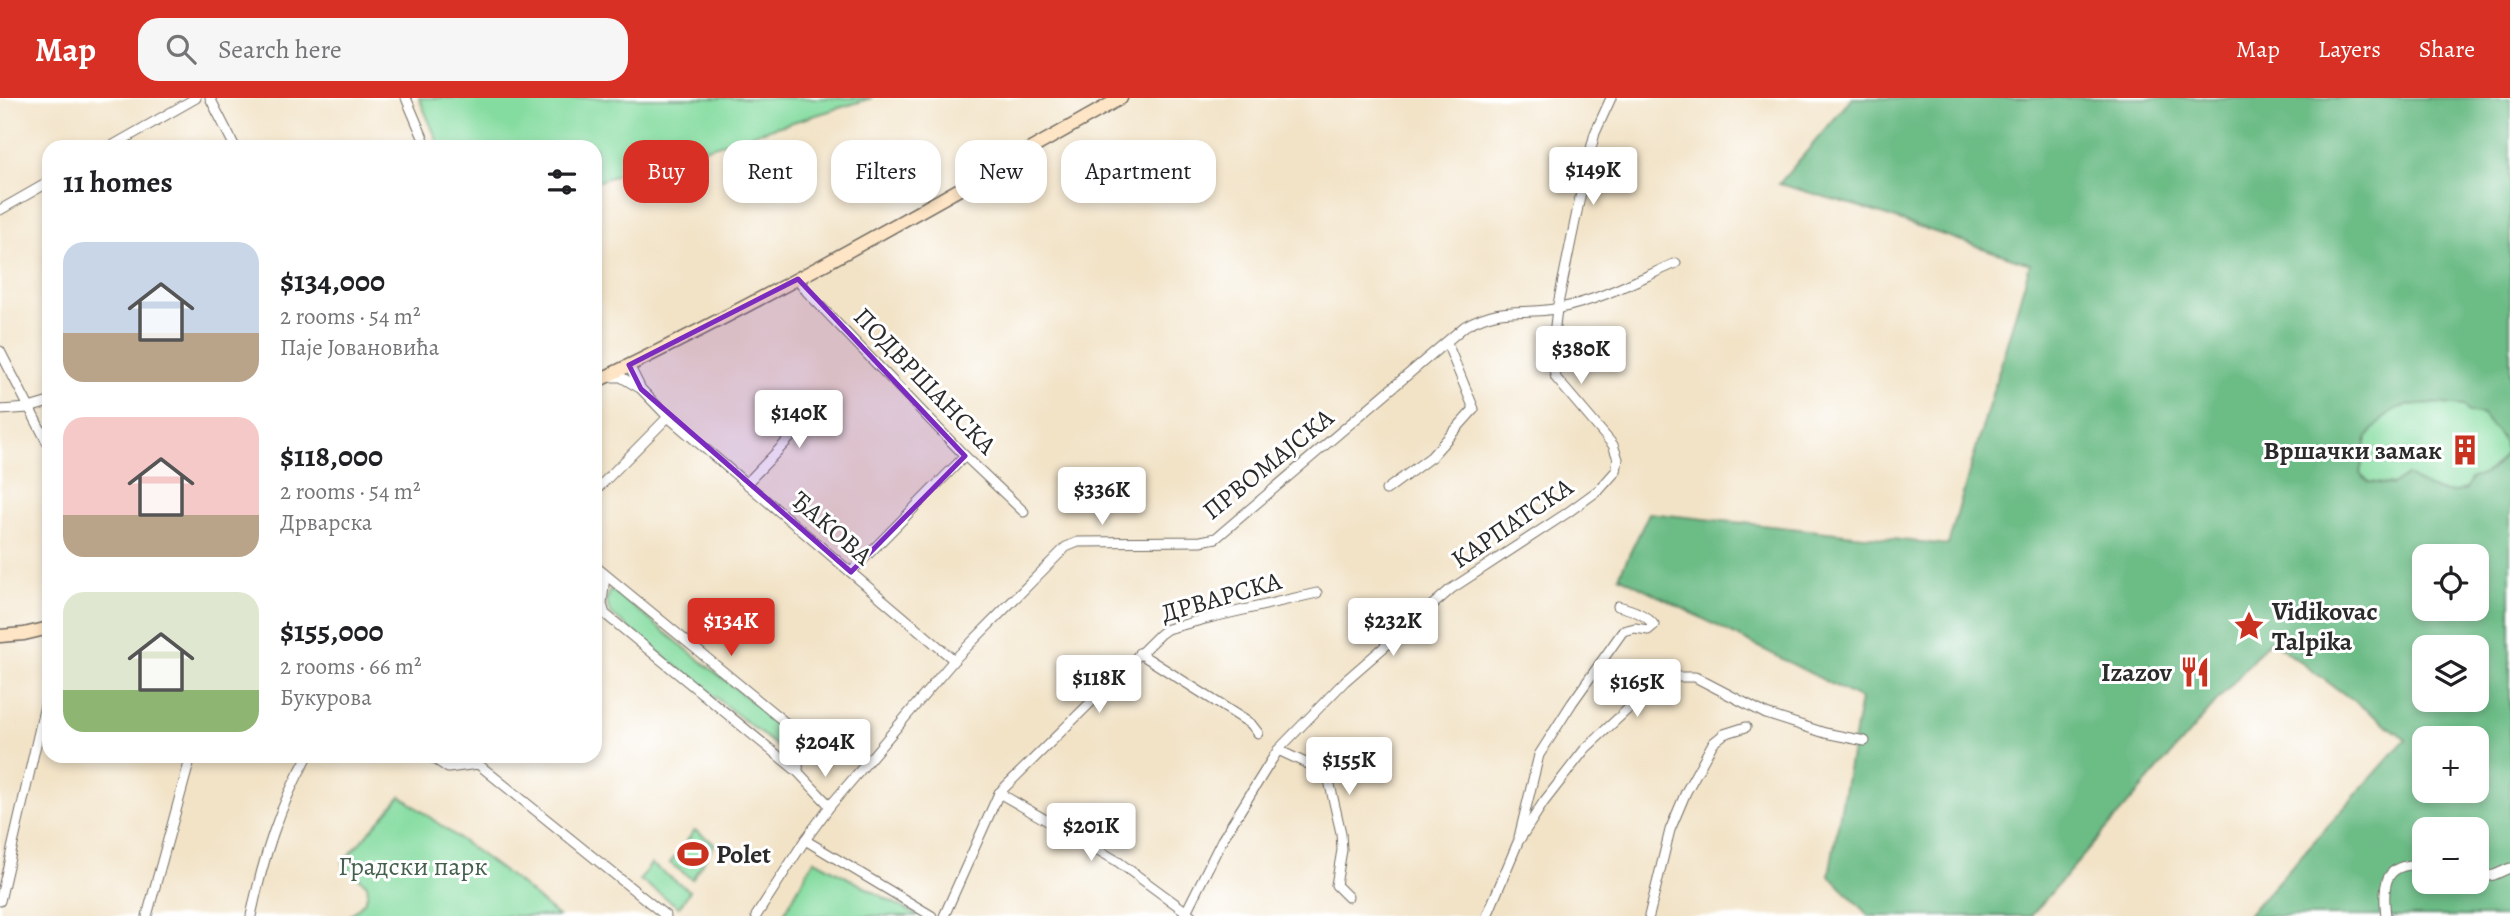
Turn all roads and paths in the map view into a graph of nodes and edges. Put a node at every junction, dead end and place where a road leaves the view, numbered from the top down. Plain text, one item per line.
1 (196, 98) edge
2 (211, 98) edge
3 (406, 98) edge
4 (1121, 98) edge
5 (1611, 98) edge
6 (122, 140) edge
7 (232, 140) edge
8 (424, 140) edge
9 (42, 186) edge
10 (0, 210) edge
11 (1676, 263) dead end
12 (799, 279) junction
13 (1557, 309) junction
14 (1447, 342) junction
15 (0, 351) edge
16 (629, 365) junction
17 (602, 379) edge
18 (602, 380) edge
19 (641, 389) junction
20 (829, 397) dead end
21 (42, 404) edge
22 (29, 408) junction
23 (0, 410) edge
24 (668, 417) junction
25 (42, 433) edge
26 (965, 456) junction
27 (747, 483) junction
28 (602, 484) edge
29 (1386, 490) dead end
30 (1024, 512) dead end
31 (851, 572) junction
32 (602, 573) edge
33 (605, 576) junction
34 (1317, 593) dead end
35 (1618, 606) dead end
36 (42, 630) edge
37 (0, 636) edge
38 (1139, 653) junction
39 (954, 660) junction
40 (42, 718) edge
41 (1746, 727) dead end
42 (1258, 733) dead end
43 (1866, 741) dead end
44 (1278, 750) junction
45 (189, 763) edge
46 (304, 763) edge
47 (440, 763) edge
48 (798, 772) junction
49 (999, 793) junction
50 (830, 806) junction
51 (805, 840) junction
52 (1518, 842) junction
53 (2412, 864) edge
54 (2510, 868) edge
55 (2489, 876) edge
56 (1348, 897) dead end
57 (0, 901) edge
58 (1187, 915) edge
59 (147, 916) edge
60 (251, 916) edge
61 (666, 916) edge
62 (756, 916) edge
63 (932, 916) edge
64 (944, 916) edge
65 (1487, 916) edge
66 (1649, 916) edge
67 (2386, 916) edge

1 - 6 street
2 - 7 street
3 - 8 street
4 - 12 street
5 - 13 street
9 - 10 street
11 - 13 street, ПРВОМАЈСКА
12 - 16 street
12 - 26 street, ПОДВРШАНСКА
13 - 14 street, ПРВОМАЈСКА
13 - 44 street, КАРПАТСКА
14 - 29 street
14 - 39 street, ПРВОМАЈСКА
15 - 22 street
16 - 17 street
16 - 19 street, ЂАКОВА
18 - 19 street
19 - 24 street, ЂАКОВА
20 - 27 street
21 - 22 street
22 - 23 street
22 - 25 street
24 - 27 street, ЂАКОВА
24 - 28 street
26 - 30 street, ПОДВРШАНСКА
26 - 31 street
27 - 31 street, ЂАКОВА
31 - 39 street, ЂАКОВА
32 - 33 street
33 - 48 street
33 - 48 street
34 - 38 street, ДРВАРСКА
35 - 52 street
36 - 37 street
38 - 42 street
38 - 49 street, ДРВАРСКА
39 - 50 street, ПРВОМАЈСКА
40 - 57 street
41 - 66 street
43 - 52 street
44 - 56 street
44 - 58 street, КАРПАТСКА
45 - 59 street
46 - 60 street
47 - 61 street
48 - 50 street
49 - 58 street
49 - 64 street, ДРВАРСКА
50 - 51 street, ПРВОМАЈСКА
51 - 62 street, ПРВОМАЈСКА
51 - 63 street
52 - 65 street
53 - 67 street
54 - 55 street

